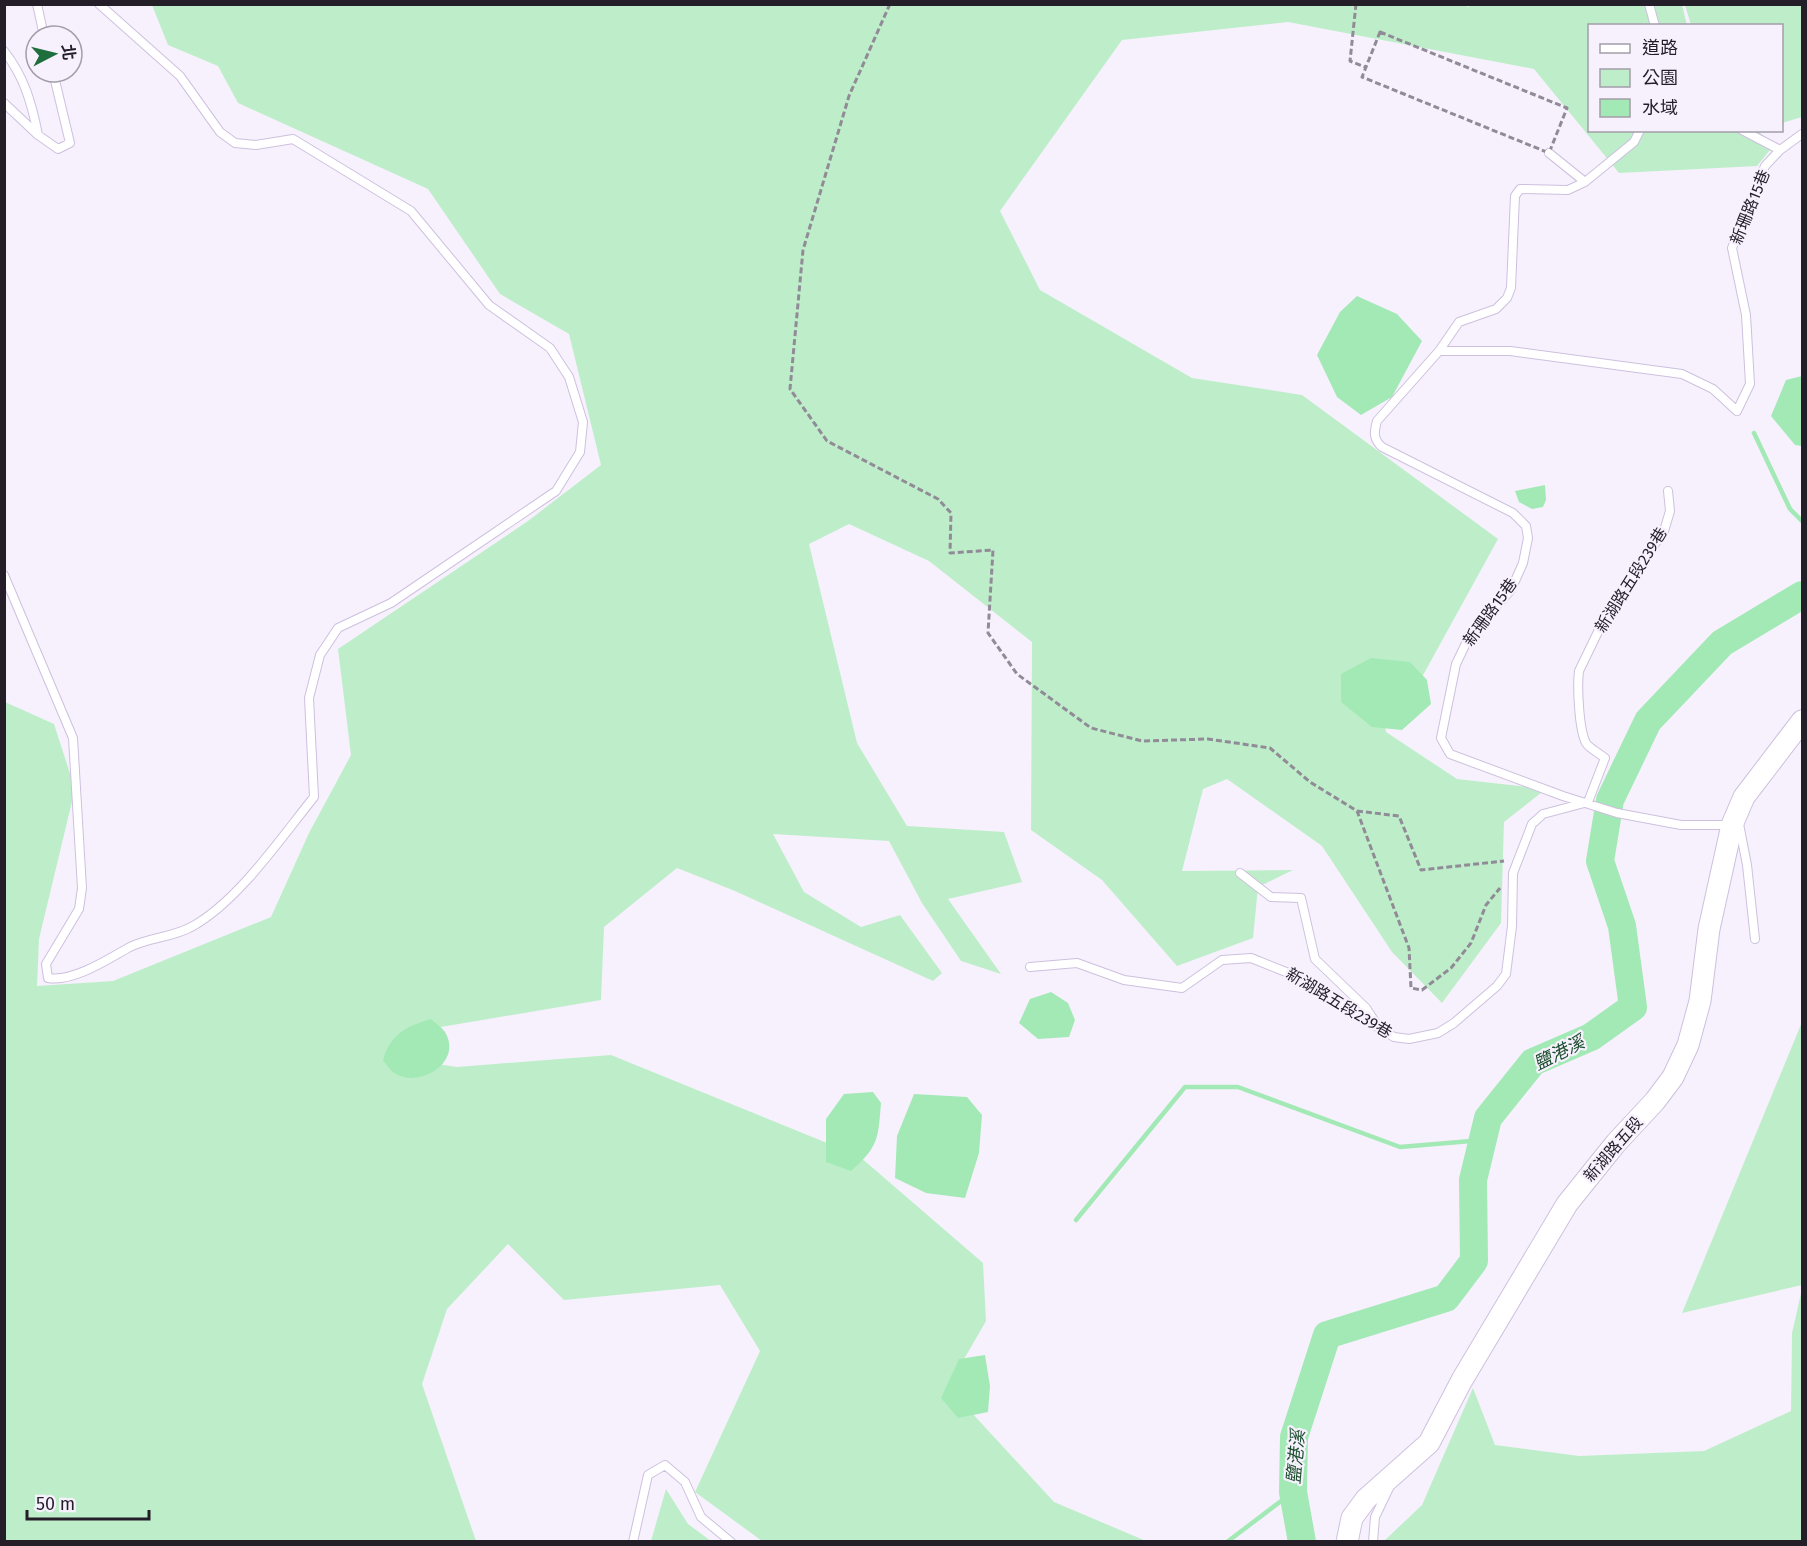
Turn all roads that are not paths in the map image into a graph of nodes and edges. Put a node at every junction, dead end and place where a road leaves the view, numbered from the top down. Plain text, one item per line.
1 (37, 4) edge
2 (99, 4) edge
3 (1650, 4) edge
4 (41, 24) edge
5 (1655, 24) edge
6 (4, 51) edge
7 (56, 84) edge
8 (4, 103) edge
9 (1640, 132) edge
10 (1746, 132) edge
11 (1803, 134) edge
12 (38, 135) junction
13 (1780, 150) junction
14 (1549, 153) road end
15 (1585, 182) junction
16 (1439, 351) junction
17 (1668, 491) dead end
18 (4, 575) edge
19 (1803, 721) edge
20 (1588, 802) junction
21 (1735, 820) junction
22 (1240, 873) dead end
23 (1755, 939) dead end
24 (1030, 967) dead end
25 (1380, 1030) junction
26 (1396, 1474) junction
27 (633, 1542) edge
28 (731, 1542) edge
29 (1347, 1542) edge
30 (1373, 1542) edge

1 - 4 lane
2 - 18 lane
3 - 5 lane
6 - 12 lane
7 - 12 lane
8 - 12 lane
9 - 15 lane, 新珊路15巷
10 - 13 lane
11 - 13 lane, 新珊路15巷
13 - 16 lane, 新珊路15巷
14 - 15 lane
15 - 16 lane, 新珊路15巷
16 - 20 lane, 新珊路15巷
17 - 20 lane, 新湖路五段239巷
19 - 21 street, 新湖路五段
20 - 21 lane, 新珊路15巷
20 - 25 lane, 新湖路五段239巷
21 - 23 lane
21 - 26 street, 新湖路五段
22 - 25 lane
24 - 25 lane, 新湖路五段239巷
26 - 29 street, 新湖路五段
26 - 30 lane
27 - 28 lane

